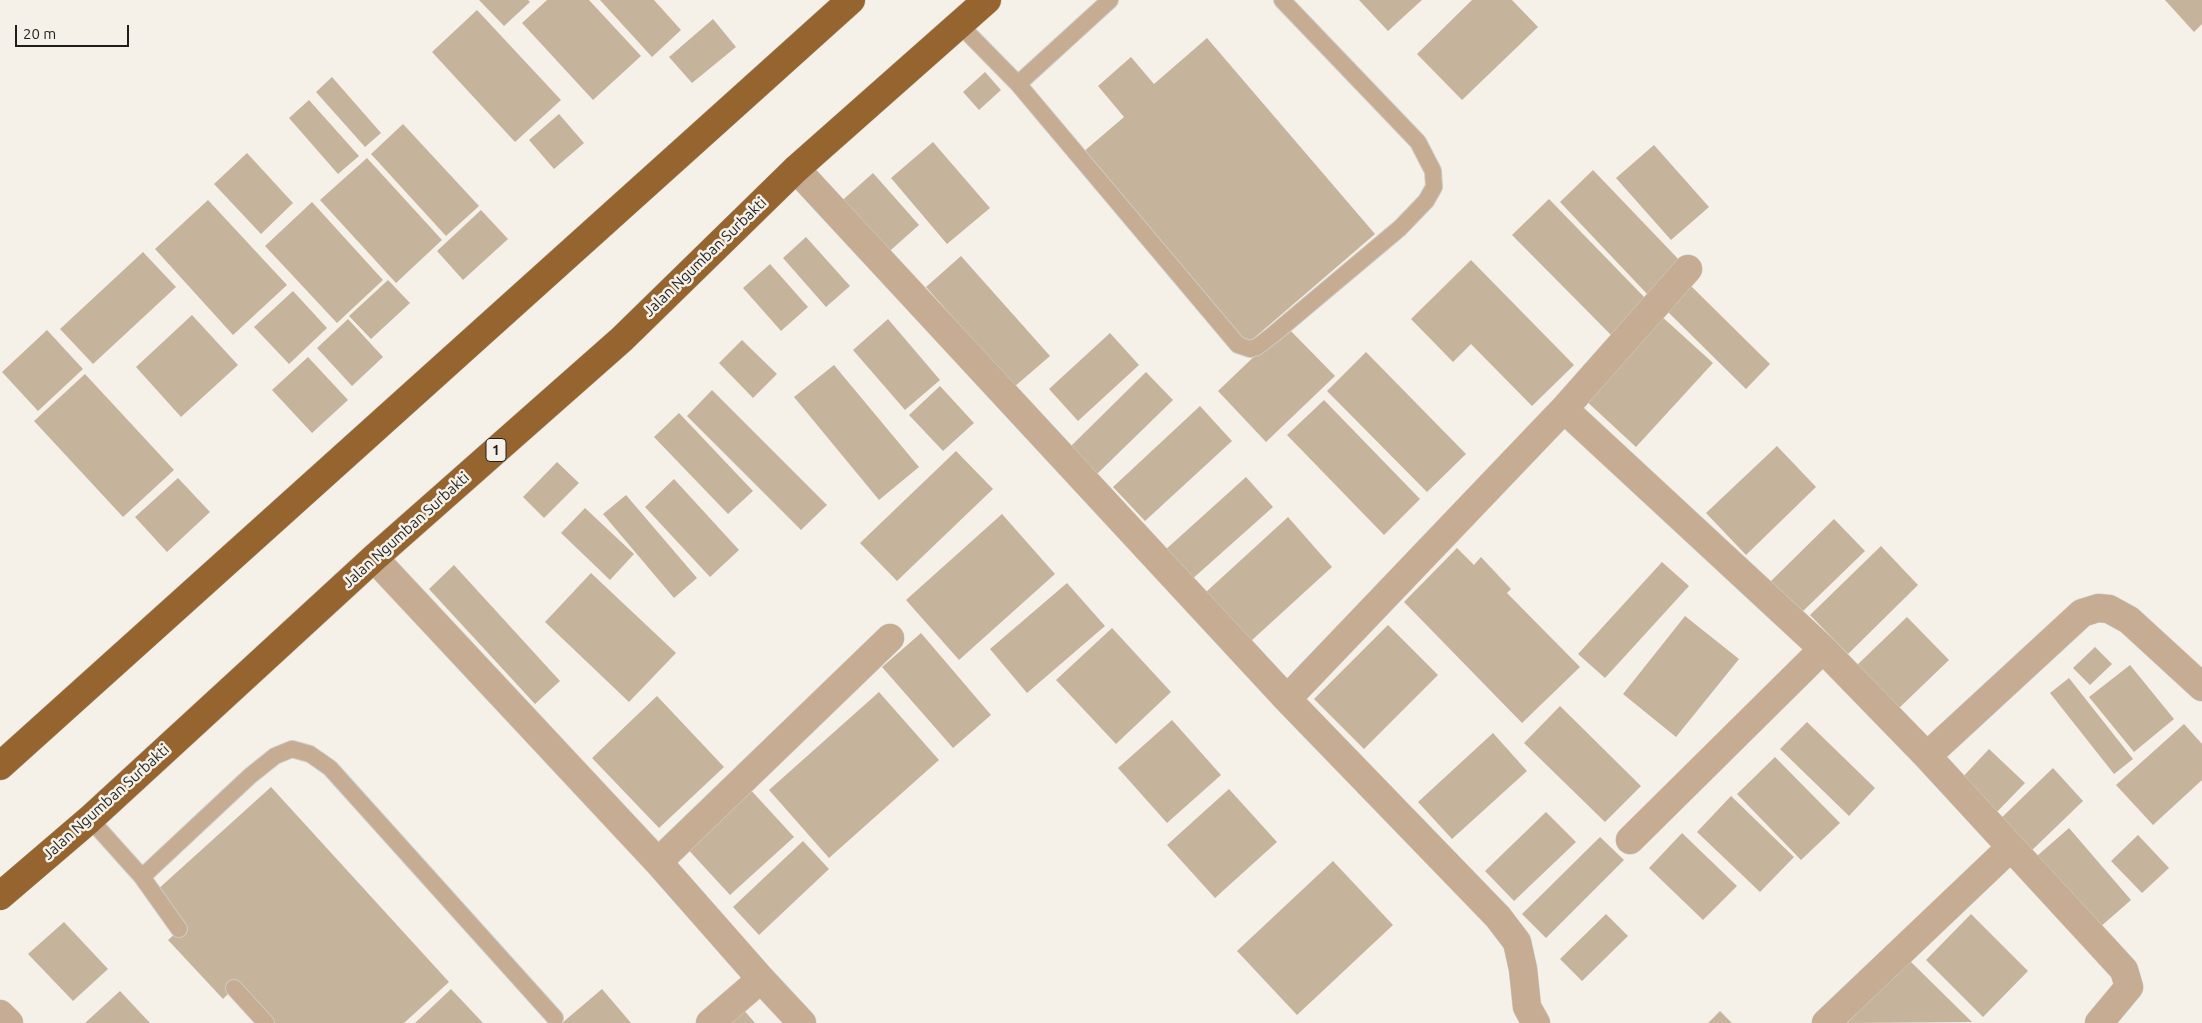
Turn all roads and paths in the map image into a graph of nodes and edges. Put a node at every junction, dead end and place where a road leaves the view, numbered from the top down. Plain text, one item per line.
1 (851, 0) edge
2 (987, 0) edge
3 (1110, 0) edge
4 (1282, 0) edge
5 (959, 24) junction
6 (1018, 84) junction
7 (796, 169) junction
8 (1688, 269) dead end
9 (1564, 409) junction
10 (374, 558) junction
11 (890, 638) dead end
12 (1823, 649) junction
13 (2202, 688) edge
14 (1287, 699) junction
15 (1927, 756) junction
16 (0, 766) edge
17 (90, 819) junction
18 (1630, 840) dead end
19 (2011, 847) junction
20 (658, 862) junction
21 (142, 877) junction
22 (0, 896) edge
23 (180, 929) dead end
24 (761, 979) junction
25 (234, 988) dead end
26 (0, 1014) edge
27 (555, 1018) dead end
28 (9, 1023) edge
29 (266, 1023) edge
30 (710, 1023) edge
31 (802, 1023) edge
32 (1536, 1023) edge
33 (1826, 1023) edge
34 (2099, 1023) edge

1 - 16 highway
2 - 5 highway, Jalan Ngumban Surbakti / 1
3 - 6 lane
4 - 6 lane
5 - 6 lane
5 - 7 highway, Jalan Ngumban Surbakti / 1
7 - 10 highway, Jalan Ngumban Surbakti / 1
7 - 14 street
8 - 9 street
9 - 12 street
9 - 14 street
10 - 17 highway, Jalan Ngumban Surbakti / 1
10 - 20 street
11 - 20 street
12 - 15 street
12 - 18 street
13 - 15 street
14 - 32 street
15 - 19 street
17 - 21 lane
17 - 22 highway, Jalan Ngumban Surbakti / 1
19 - 33 street
19 - 34 street
20 - 24 street
21 - 23 lane
21 - 27 lane
24 - 30 street
24 - 31 street
25 - 29 lane
26 - 28 street

